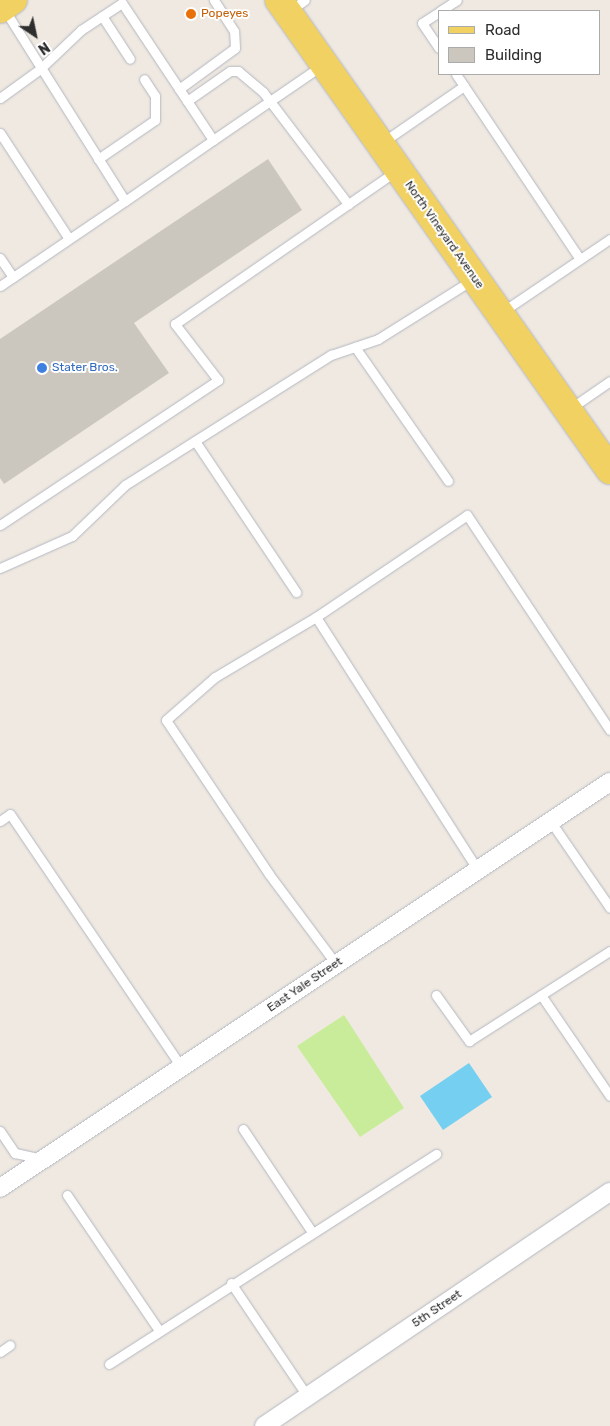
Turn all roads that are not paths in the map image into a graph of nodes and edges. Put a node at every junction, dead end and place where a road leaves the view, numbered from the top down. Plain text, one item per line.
1 (214, 0) edge
2 (457, 0) edge
3 (123, 2) edge
4 (290, 4) edge
5 (5, 5) edge
6 (442, 10) edge
7 (438, 13) edge
8 (102, 16) junction
9 (438, 47) edge
10 (130, 59) dead end
11 (324, 64) junction
12 (40, 69) junction
13 (457, 75) edge
14 (144, 79) dead end
15 (464, 86) junction
16 (179, 89) junction
17 (0, 98) edge
18 (270, 100) junction
19 (187, 101) junction
20 (0, 133) edge
21 (213, 140) junction
22 (380, 144) junction
23 (98, 160) junction
24 (398, 170) junction
25 (125, 201) junction
26 (348, 204) junction
27 (69, 239) junction
28 (610, 239) edge
29 (0, 258) edge
30 (580, 259) junction
31 (13, 277) junction
32 (475, 278) junction
33 (0, 286) edge
34 (499, 313) junction
35 (356, 347) junction
36 (610, 382) edge
37 (567, 410) junction
38 (195, 441) junction
39 (603, 456) edge
40 (448, 481) dead end
41 (0, 525) edge
42 (0, 568) edge
43 (296, 592) dead end
44 (316, 617) junction
45 (610, 730) edge
46 (610, 782) edge
47 (0, 821) edge
48 (551, 822) junction
49 (478, 870) junction
50 (610, 908) edge
51 (610, 951) edge
52 (336, 964) junction
53 (541, 995) junction
54 (436, 996) dead end
55 (181, 1067) junction
56 (610, 1096) edge
57 (242, 1129) dead end
58 (0, 1132) edge
59 (436, 1154) dead end
60 (43, 1159) junction
61 (0, 1188) edge
62 (610, 1192) edge
63 (67, 1195) dead end
64 (312, 1232) junction
65 (231, 1283) junction
66 (158, 1329) junction
67 (10, 1345) dead end
68 (0, 1352) edge
69 (109, 1364) dead end
70 (308, 1396) junction
71 (264, 1426) edge

1 - 16 lane
2 - 6 lane
3 - 8 lane
3 - 16 lane
4 - 11 main road, North Vineyard Avenue
5 - 12 lane
7 - 9 lane
8 - 10 lane
8 - 12 lane
11 - 18 lane
11 - 22 main road, North Vineyard Avenue
12 - 17 lane
12 - 23 lane
13 - 15 lane
14 - 23 lane
15 - 22 lane
15 - 30 lane
16 - 19 lane
18 - 19 lane
18 - 21 lane
18 - 26 lane
19 - 21 lane
20 - 27 lane
21 - 25 lane
22 - 24 main road, North Vineyard Avenue
23 - 25 lane
24 - 26 lane
24 - 32 main road, North Vineyard Avenue
25 - 27 lane
26 - 41 lane
27 - 31 lane
28 - 30 lane
29 - 31 lane
30 - 34 lane
31 - 33 lane
32 - 34 main road, North Vineyard Avenue
32 - 35 lane
34 - 37 main road, North Vineyard Avenue
35 - 38 lane
35 - 40 lane
36 - 37 lane
37 - 39 main road, North Vineyard Avenue
38 - 42 lane
38 - 43 lane
44 - 45 lane
44 - 49 lane
44 - 52 lane
46 - 48 street, East Yale Street
47 - 55 lane
48 - 49 street, East Yale Street
48 - 50 lane
49 - 52 street, East Yale Street
51 - 53 lane
52 - 55 street, East Yale Street
53 - 54 lane
53 - 56 lane
55 - 60 street, East Yale Street
57 - 64 lane
58 - 60 lane
59 - 64 lane
60 - 61 street, East Yale Street
62 - 70 street, 5th Street
63 - 66 lane
64 - 65 lane
65 - 66 lane
65 - 70 lane
66 - 69 lane
67 - 68 lane
70 - 71 street, 5th Street

